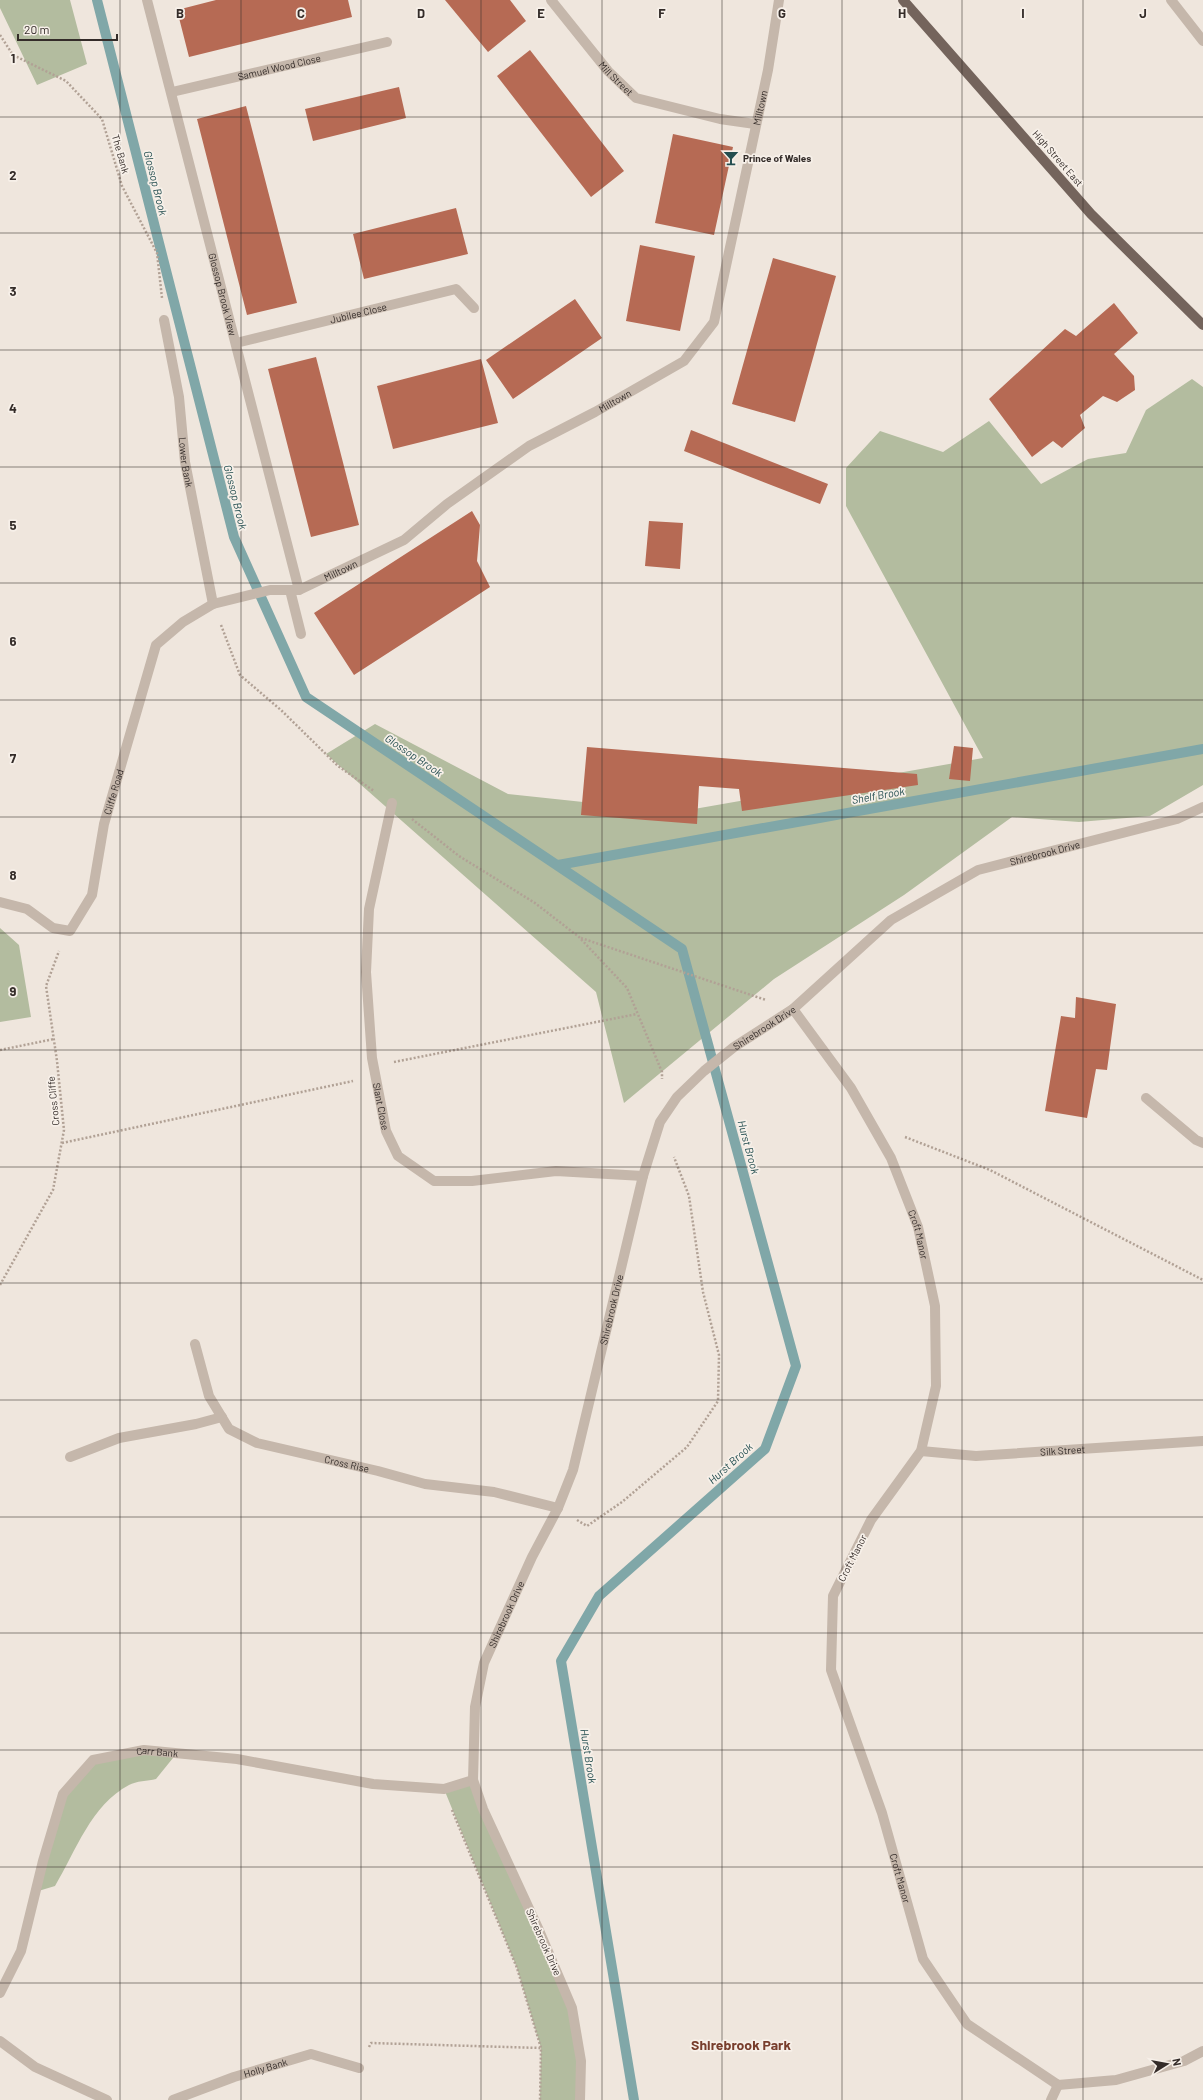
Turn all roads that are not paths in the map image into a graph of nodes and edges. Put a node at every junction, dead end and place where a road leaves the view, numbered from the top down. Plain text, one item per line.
1 (147, 0) edge
2 (551, 0) edge
3 (779, 0) edge
4 (903, 0) edge
5 (1170, 0) edge
6 (1203, 41) edge
7 (387, 42) dead end
8 (172, 92) junction
9 (755, 124) junction
10 (474, 308) dead end
11 (164, 320) road end
12 (1203, 325) edge
13 (236, 343) junction
14 (295, 590) junction
15 (219, 602) junction
16 (301, 634) dead end
17 (392, 803) road end
18 (1203, 807) edge
19 (0, 902) edge
20 (793, 1009) junction
21 (1146, 1098) dead end
22 (1203, 1143) edge
23 (644, 1176) junction
24 (195, 1344) dead end
25 (222, 1417) junction
26 (1203, 1441) edge
27 (922, 1451) junction
28 (70, 1457) dead end
29 (558, 1508) junction
30 (472, 1780) junction
31 (0, 1993) edge
32 (0, 2041) edge
33 (1203, 2051) edge
34 (359, 2068) road end
35 (1058, 2085) junction
36 (107, 2100) edge
37 (174, 2100) edge
38 (580, 2100) edge
39 (1051, 2100) edge

1 - 8 street, Glossop Brook View
2 - 9 street, Mill Street
3 - 9 street, Milltown
4 - 12 main road, High Street East
5 - 6 street
7 - 8 street, Samuel Wood Close
8 - 13 street, Glossop Brook View
9 - 14 street, Milltown
10 - 13 street, Jubilee Close
11 - 15 street, Lower Bank
13 - 14 street, Glossop Brook View
14 - 15 street, Milltown
14 - 16 street, Glossop Brook View
15 - 19 street, Cliffe Road
17 - 23 street, Slant Close
18 - 20 street, Shirebrook Drive
20 - 23 street, Shirebrook Drive
20 - 27 street, Croft Manor
21 - 22 street
23 - 29 street, Shirebrook Drive
24 - 25 street, Cross Rise
25 - 28 street
25 - 29 street, Cross Rise
26 - 27 street, Silk Street
27 - 35 street, Croft Manor
29 - 30 street, Shirebrook Drive
30 - 31 street, Carr Bank
30 - 38 street, Shirebrook Drive
32 - 36 street
33 - 35 street
34 - 37 street, Holly Bank
35 - 39 street

